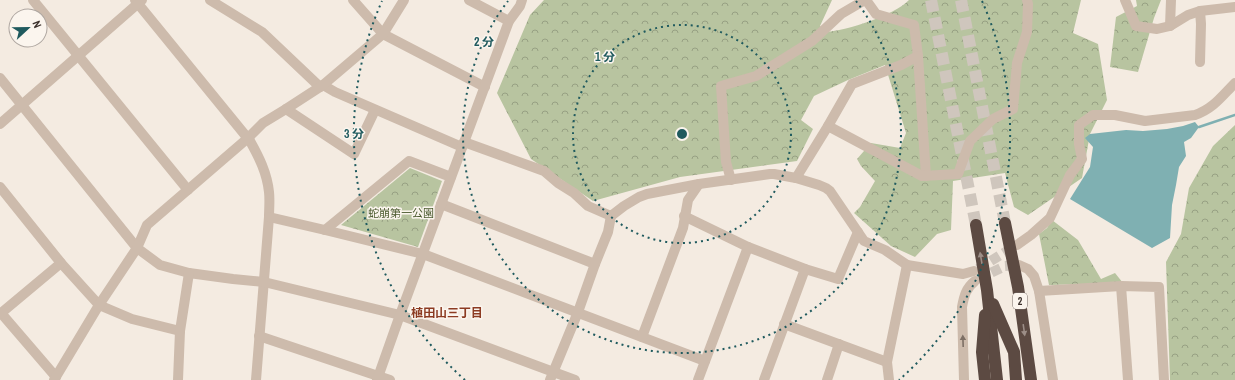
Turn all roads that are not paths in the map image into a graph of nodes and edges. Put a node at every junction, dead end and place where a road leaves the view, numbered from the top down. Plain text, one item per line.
1 (33, 0) edge
2 (214, 0) edge
3 (352, 0) edge
4 (404, 0) edge
5 (469, 0) edge
6 (522, 0) edge
7 (866, 0) edge
8 (1027, 0) edge
9 (1125, 0) edge
10 (1171, 0) edge
11 (139, 1) edge
12 (1235, 7) edge
13 (1200, 11) junction
14 (509, 21) junction
15 (1170, 26) junction
16 (382, 34) junction
17 (79, 56) junction
18 (918, 56) junction
19 (1200, 62) dead end
20 (0, 78) edge
21 (1235, 83) edge
22 (322, 86) junction
23 (485, 87) junction
24 (21, 105) junction
25 (286, 109) junction
26 (375, 110) junction
27 (0, 124) edge
28 (828, 126) junction
29 (248, 138) junction
30 (463, 145) junction
31 (926, 176) junction
32 (451, 177) junction
33 (796, 178) junction
34 (731, 180) junction
35 (699, 184) junction
36 (0, 187) edge
37 (188, 190) junction
38 (441, 204) junction
39 (611, 216) junction
40 (684, 216) junction
41 (269, 217) junction
42 (1005, 223) tunnel mouth
43 (976, 226) tunnel mouth
44 (325, 230) junction
45 (858, 232) junction
46 (1017, 245) tunnel mouth
47 (748, 247) junction
48 (137, 248) junction
49 (423, 254) junction
50 (61, 262) junction
51 (595, 264) junction
52 (907, 265) junction
53 (1019, 265) dead end
54 (805, 269) junction
55 (189, 272) junction
56 (264, 282) junction
57 (1121, 286) junction
58 (987, 290) junction
59 (1039, 292) junction
60 (99, 305) junction
61 (578, 312) junction
62 (0, 314) edge
63 (400, 314) junction
64 (784, 324) junction
65 (180, 331) junction
66 (259, 336) junction
67 (642, 337) junction
68 (839, 344) junction
69 (705, 361) junction
70 (888, 362) junction
71 (552, 376) edge
72 (55, 378) edge
73 (378, 378) edge
74 (178, 380) edge
75 (256, 380) edge
76 (390, 380) edge
77 (575, 380) edge
78 (698, 380) edge
79 (764, 380) edge
80 (826, 380) edge
81 (889, 380) edge
82 (964, 380) edge
83 (985, 380) edge
84 (991, 380) edge
85 (998, 380) edge
86 (1005, 380) edge
87 (1010, 380) edge
88 (1016, 380) edge
89 (1030, 380) edge
90 (1053, 380) edge
91 (1128, 380) edge
92 (1164, 380) edge

1 - 17 street
2 - 22 street
3 - 16 street
4 - 16 street
5 - 14 street
6 - 14 street
7 - 18 street
7 - 34 street
8 - 31 street
9 - 15 street
10 - 15 street
11 - 17 street
11 - 29 street
12 - 13 street
13 - 15 street
13 - 19 street
14 - 23 street
16 - 22 street
16 - 23 street
17 - 24 street
17 - 37 street
18 - 28 street
18 - 31 street
20 - 24 street
21 - 46 street
22 - 25 street
22 - 26 street
23 - 30 street
24 - 27 street
24 - 48 street
25 - 26 street
25 - 29 street
26 - 30 street
28 - 31 street
28 - 33 street
29 - 37 street
29 - 41 street
30 - 32 street
30 - 39 street
32 - 38 street
32 - 44 street
33 - 34 street
33 - 45 street
34 - 35 street
35 - 39 street
35 - 40 street
36 - 50 street
37 - 48 street
38 - 49 street
38 - 51 street
39 - 51 street
40 - 47 street
40 - 67 street
41 - 44 street
41 - 56 street
42 -> 89 highway, 2
58 -> 43 highway
44 - 49 street
45 - 52 street
45 - 54 street
47 - 54 street
47 - 69 street
48 - 55 street
48 - 60 street
49 - 61 street
49 - 63 street
50 - 60 street
50 - 62 street
51 - 61 street
52 - 70 street
82 -> 52 street
53 - 59 street
54 - 64 street
55 - 56 street
55 - 65 street
56 - 63 street
56 - 66 street
57 - 59 street
57 - 91 street
57 - 92 street
58 - 83 highway
58 - 84 highway
58 - 85 highway
58 - 86 highway
58 - 87 highway
58 - 88 highway
59 - 90 street
60 - 65 street
60 - 72 street
61 - 67 street
61 - 71 street
62 - 72 street
63 - 71 street
63 - 73 street
64 - 68 street
64 - 79 street
65 - 74 street
66 - 73 street
66 - 75 street
67 - 69 street
68 - 70 street
68 - 80 street
69 - 78 street
70 - 81 street
71 - 77 street
73 - 76 street

